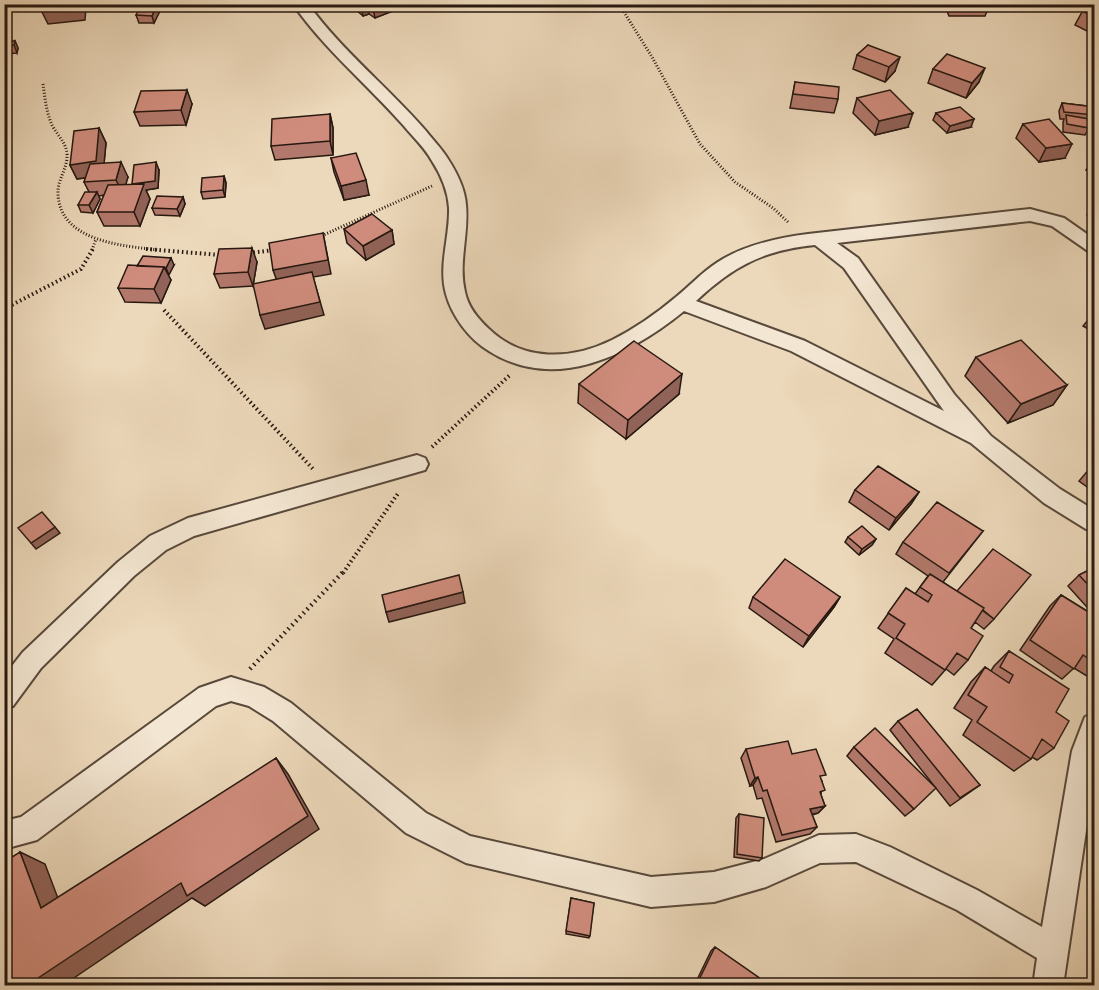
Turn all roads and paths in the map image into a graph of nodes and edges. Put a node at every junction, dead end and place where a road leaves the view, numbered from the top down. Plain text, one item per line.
1 (300, 4) edge
2 (619, 4) edge
3 (43, 84) dead end
4 (449, 179) junction
5 (96, 239) junction
6 (811, 240) junction
7 (309, 242) edge
8 (1095, 247) edge
9 (283, 248) edge
10 (241, 253) edge
11 (230, 254) edge
12 (681, 303) junction
13 (4, 309) edge
14 (164, 310) dead end
15 (528, 360) junction
16 (983, 442) junction
17 (417, 464) junction
18 (331, 489) junction
19 (1095, 522) edge
20 (231, 689) junction
21 (4, 697) edge
22 (1095, 726) edge
23 (4, 835) edge
24 (1053, 950) junction
25 (1048, 986) edge

1 - 4 street
2 - 6 path
3 - 5 path
4 - 7 path
4 - 15 street
5 - 11 path
5 - 13 path
6 - 8 street
6 - 12 street
6 - 16 street
9 - 10 path
12 - 15 street
12 - 16 street
14 - 18 path
15 - 17 path
16 - 19 street
17 - 18 street
17 - 20 path
18 - 21 street
20 - 23 street
20 - 24 street
22 - 24 street
24 - 25 street

